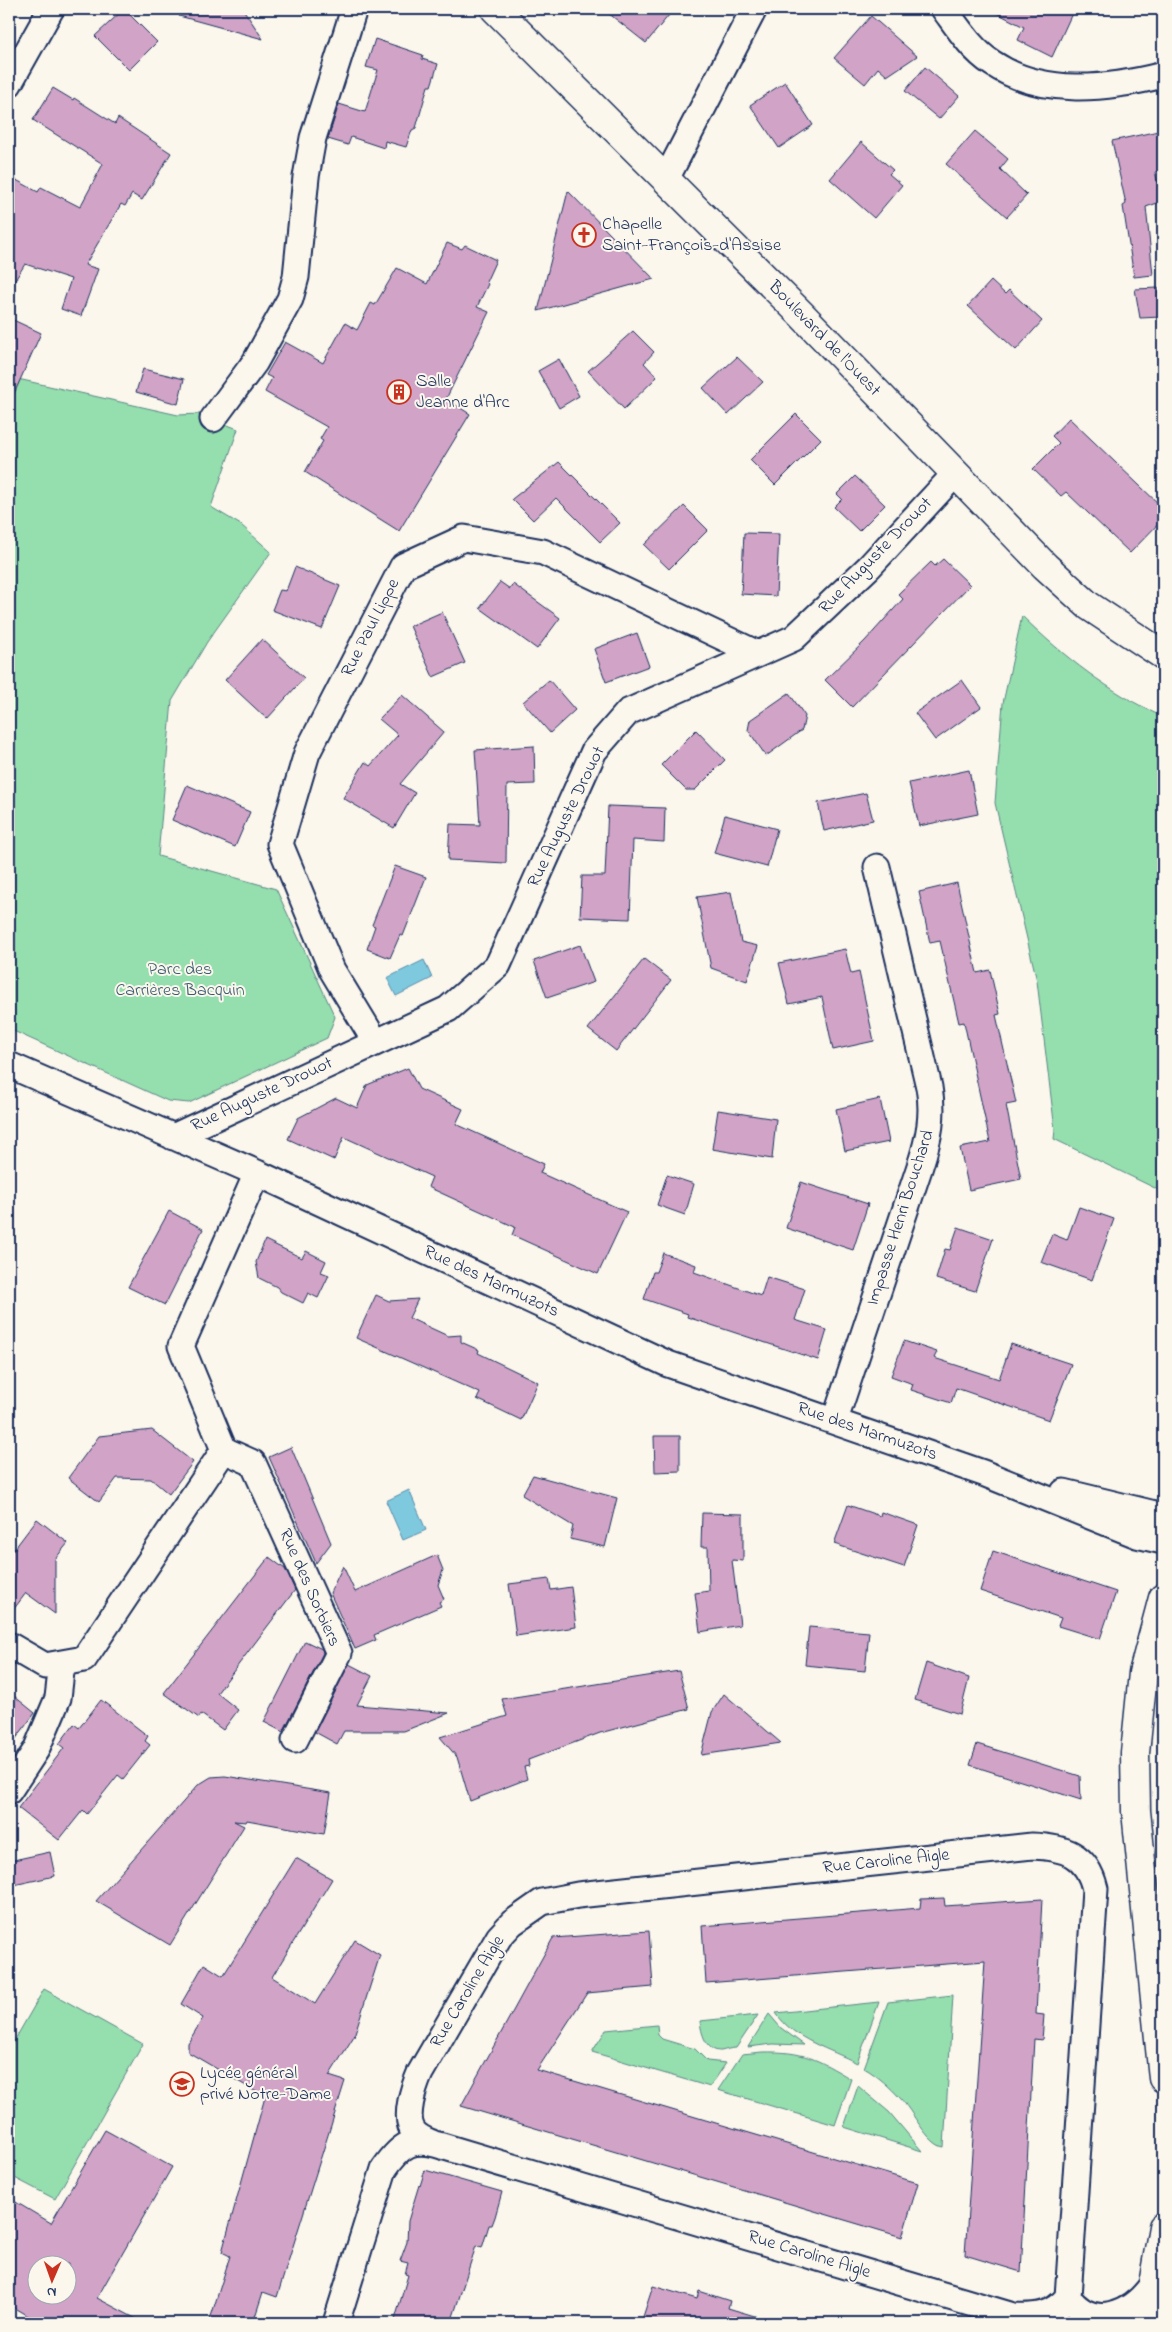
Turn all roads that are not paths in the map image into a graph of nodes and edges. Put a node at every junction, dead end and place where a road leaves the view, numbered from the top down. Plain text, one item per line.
1 (51, 9) edge
2 (354, 9) edge
3 (496, 9) edge
4 (754, 9) edge
5 (944, 9) edge
6 (1163, 75) edge
7 (9, 84) edge
8 (666, 179) junction
9 (213, 419) dead end
10 (955, 474) junction
11 (758, 654) junction
12 (1163, 655) edge
13 (877, 866) dead end
14 (375, 1041) junction
15 (9, 1065) edge
16 (173, 1137) junction
17 (257, 1173) junction
18 (835, 1420) junction
19 (224, 1450) junction
20 (983, 1473) junction
21 (1163, 1516) edge
22 (1163, 1540) edge
23 (1163, 1598) edge
24 (9, 1645) edge
25 (62, 1663) junction
26 (295, 1740) dead end
27 (9, 1790) edge
28 (1163, 2078) edge
29 (432, 2143) junction
30 (1163, 2227) edge
31 (1153, 2284) junction
32 (1068, 2297) junction
33 (1025, 2320) edge
34 (336, 2323) edge
35 (1146, 2323) edge

1 - 7 street
2 - 9 street
3 - 8 main road, Boulevard de l'Ouest
4 - 8 street
5 - 6 street
8 - 10 main road, Boulevard de l'Ouest
10 - 11 street, Rue Auguste Drouot
10 - 12 main road, Boulevard de l'Ouest
11 - 14 street, Rue Auguste Drouot
11 - 14 street, Rue Paul Lippe
13 - 18 street, Impasse Henri Bouchard
14 - 16 street, Rue Auguste Drouot
15 - 16 street, Rue des Marmuzots
16 - 17 street, Rue des Marmuzots
17 - 18 street, Rue des Marmuzots
17 - 19 street
18 - 20 street, Rue des Marmuzots
19 - 25 street
19 - 26 street, Rue des Sorbiers
20 - 21 street, Rue des Marmuzots
20 - 22 street, Rue des Marmuzots
23 - 28 main road
24 - 25 street
25 - 27 street
29 - 32 street, Rue Caroline Aigle
29 - 33 street, Rue Caroline Aigle
29 - 34 street, Rue Caroline Aigle
30 - 31 main road
31 - 32 street
31 - 35 main road
32 - 33 street, Rue Caroline Aigle

